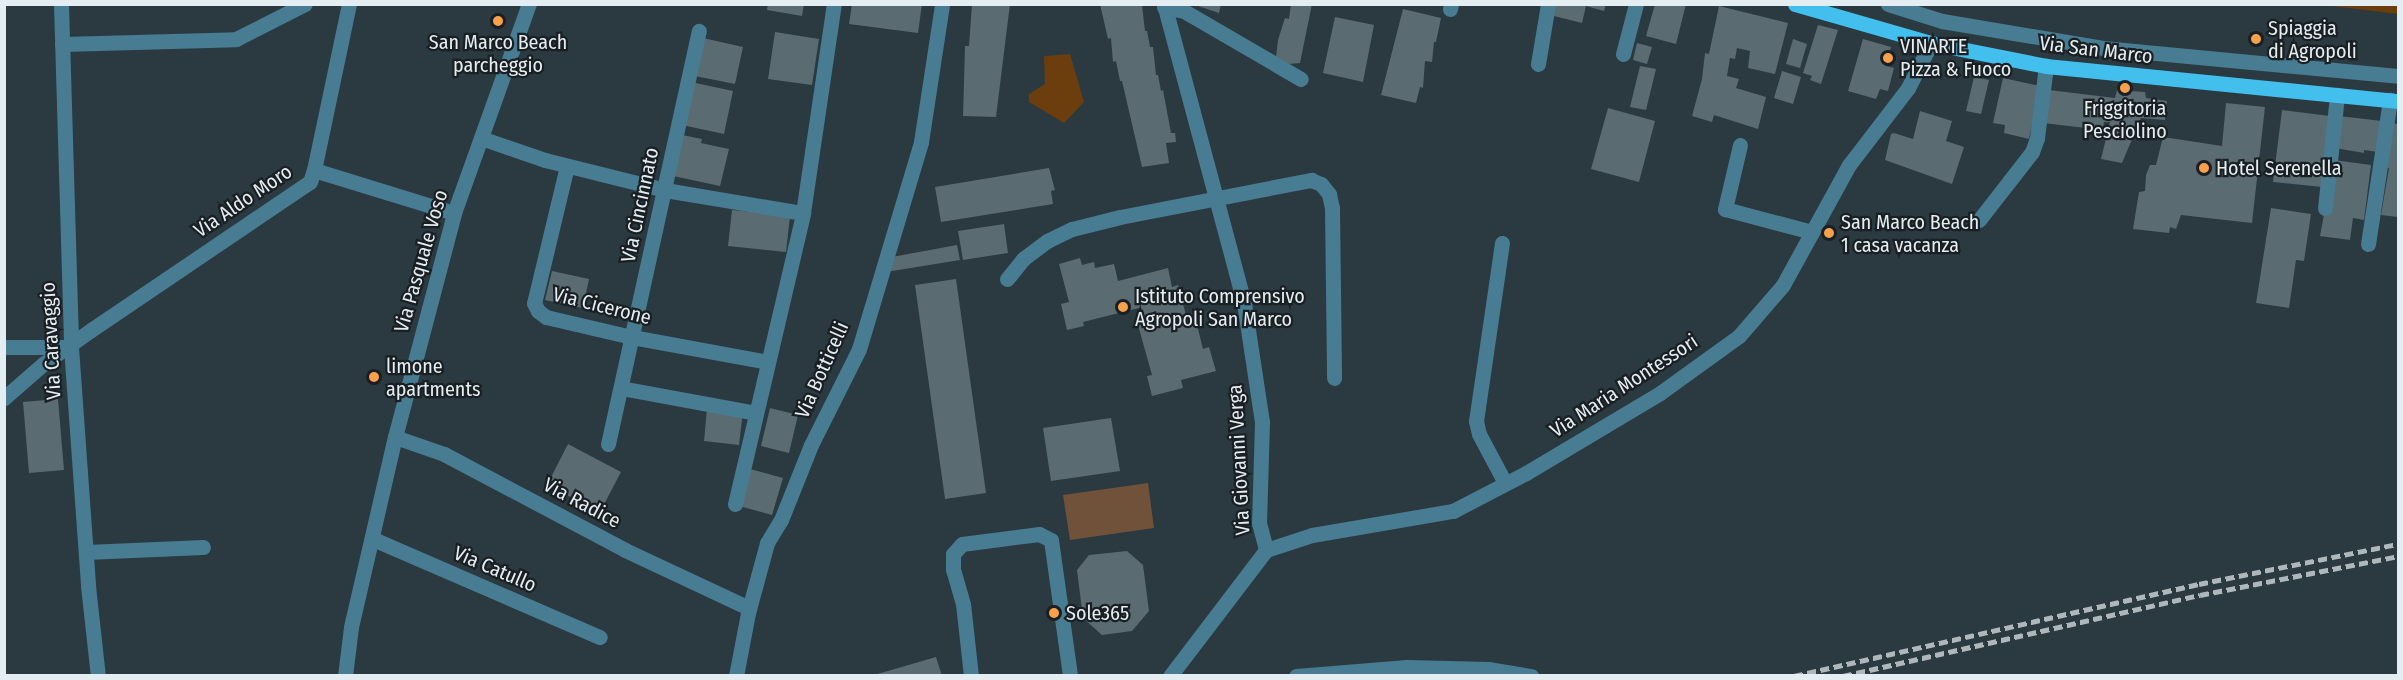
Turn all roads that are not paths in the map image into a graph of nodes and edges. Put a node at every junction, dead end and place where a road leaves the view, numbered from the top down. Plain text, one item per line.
1 (61, 4) edge
2 (305, 4) edge
3 (349, 4) edge
4 (529, 4) edge
5 (834, 4) edge
6 (942, 4) edge
7 (1548, 4) edge
8 (1636, 4) edge
9 (1795, 4) edge
10 (1888, 4) edge
11 (1164, 6) edge
12 (699, 31) dead end
13 (1931, 43) junction
14 (62, 44) junction
15 (1623, 54) dead end
16 (1538, 64) dead end
17 (2046, 66) junction
18 (2398, 76) edge
19 (1301, 79) dead end
20 (2337, 96) junction
21 (2394, 101) edge
22 (481, 138) junction
23 (1740, 145) dead end
24 (567, 166) junction
25 (314, 170) junction
26 (665, 190) junction
27 (1218, 198) junction
28 (2325, 208) dead end
29 (454, 213) junction
30 (803, 213) junction
31 (1979, 220) dead end
32 (1812, 232) junction
33 (1502, 243) dead end
34 (2368, 244) dead end
35 (1007, 279) dead end
36 (632, 337) junction
37 (4, 347) edge
38 (71, 347) junction
39 (768, 362) junction
40 (1334, 378) dead end
41 (621, 388) junction
42 (4, 398) edge
43 (756, 413) junction
44 (395, 437) junction
45 (608, 444) dead end
46 (1505, 483) junction
47 (735, 504) dead end
48 (373, 539) junction
49 (203, 547) dead end
50 (1266, 550) junction
51 (86, 552) junction
52 (749, 608) junction
53 (600, 637) dead end
54 (98, 675) edge
55 (345, 675) edge
56 (736, 675) edge
57 (971, 675) edge
58 (1070, 675) edge
59 (1170, 675) edge
60 (1296, 675) edge
61 (1531, 675) edge

1 - 14 street, Via Caravaggio
2 - 14 street
3 - 25 street
4 - 22 street, Via Pasquale Voso
5 - 30 street
6 - 52 street, Via Botticelli
7 - 16 street
8 - 15 street
9 - 13 main road, Via San Marco
10 - 18 street
11 - 19 street
11 - 27 street, Via Giovanni Verga
12 - 26 street, Via Cincinnato
13 - 17 main road, Via San Marco
13 - 32 street, Via Maria Montessori
14 - 38 street, Via Caravaggio
17 - 20 main road, Via San Marco
17 - 31 street
20 - 21 main road, Via San Marco
20 - 28 street
21 - 34 street
22 - 24 street
22 - 29 street, Via Pasquale Voso
23 - 32 street
24 - 26 street
24 - 36 street, Via Cicerone
25 - 29 street, Via Aldo Moro
25 - 38 street, Via Aldo Moro
26 - 30 street
26 - 36 street, Via Cincinnato
27 - 35 street
27 - 40 street
27 - 50 street, Via Giovanni Verga
29 - 44 street, Via Pasquale Voso
30 - 39 street
32 - 46 street, Via Maria Montessori
33 - 46 street
36 - 39 street, Via Cicerone
36 - 41 street, Via Cincinnato
37 - 38 street
38 - 42 street, Via Aldo Moro
38 - 51 street, Via Caravaggio
39 - 43 street
41 - 43 street
41 - 45 street, Via Cincinnato
43 - 47 street
44 - 48 street, Via Pasquale Voso
44 - 52 street, Via Radice
46 - 50 street, Via Maria Montessori
48 - 53 street, Via Catullo
48 - 55 street, Via Pasquale Voso
49 - 51 street
50 - 59 street, Via Giovanni Verga
51 - 54 street, Via Caravaggio
52 - 56 street, Via Botticelli
57 - 58 street
60 - 61 street

